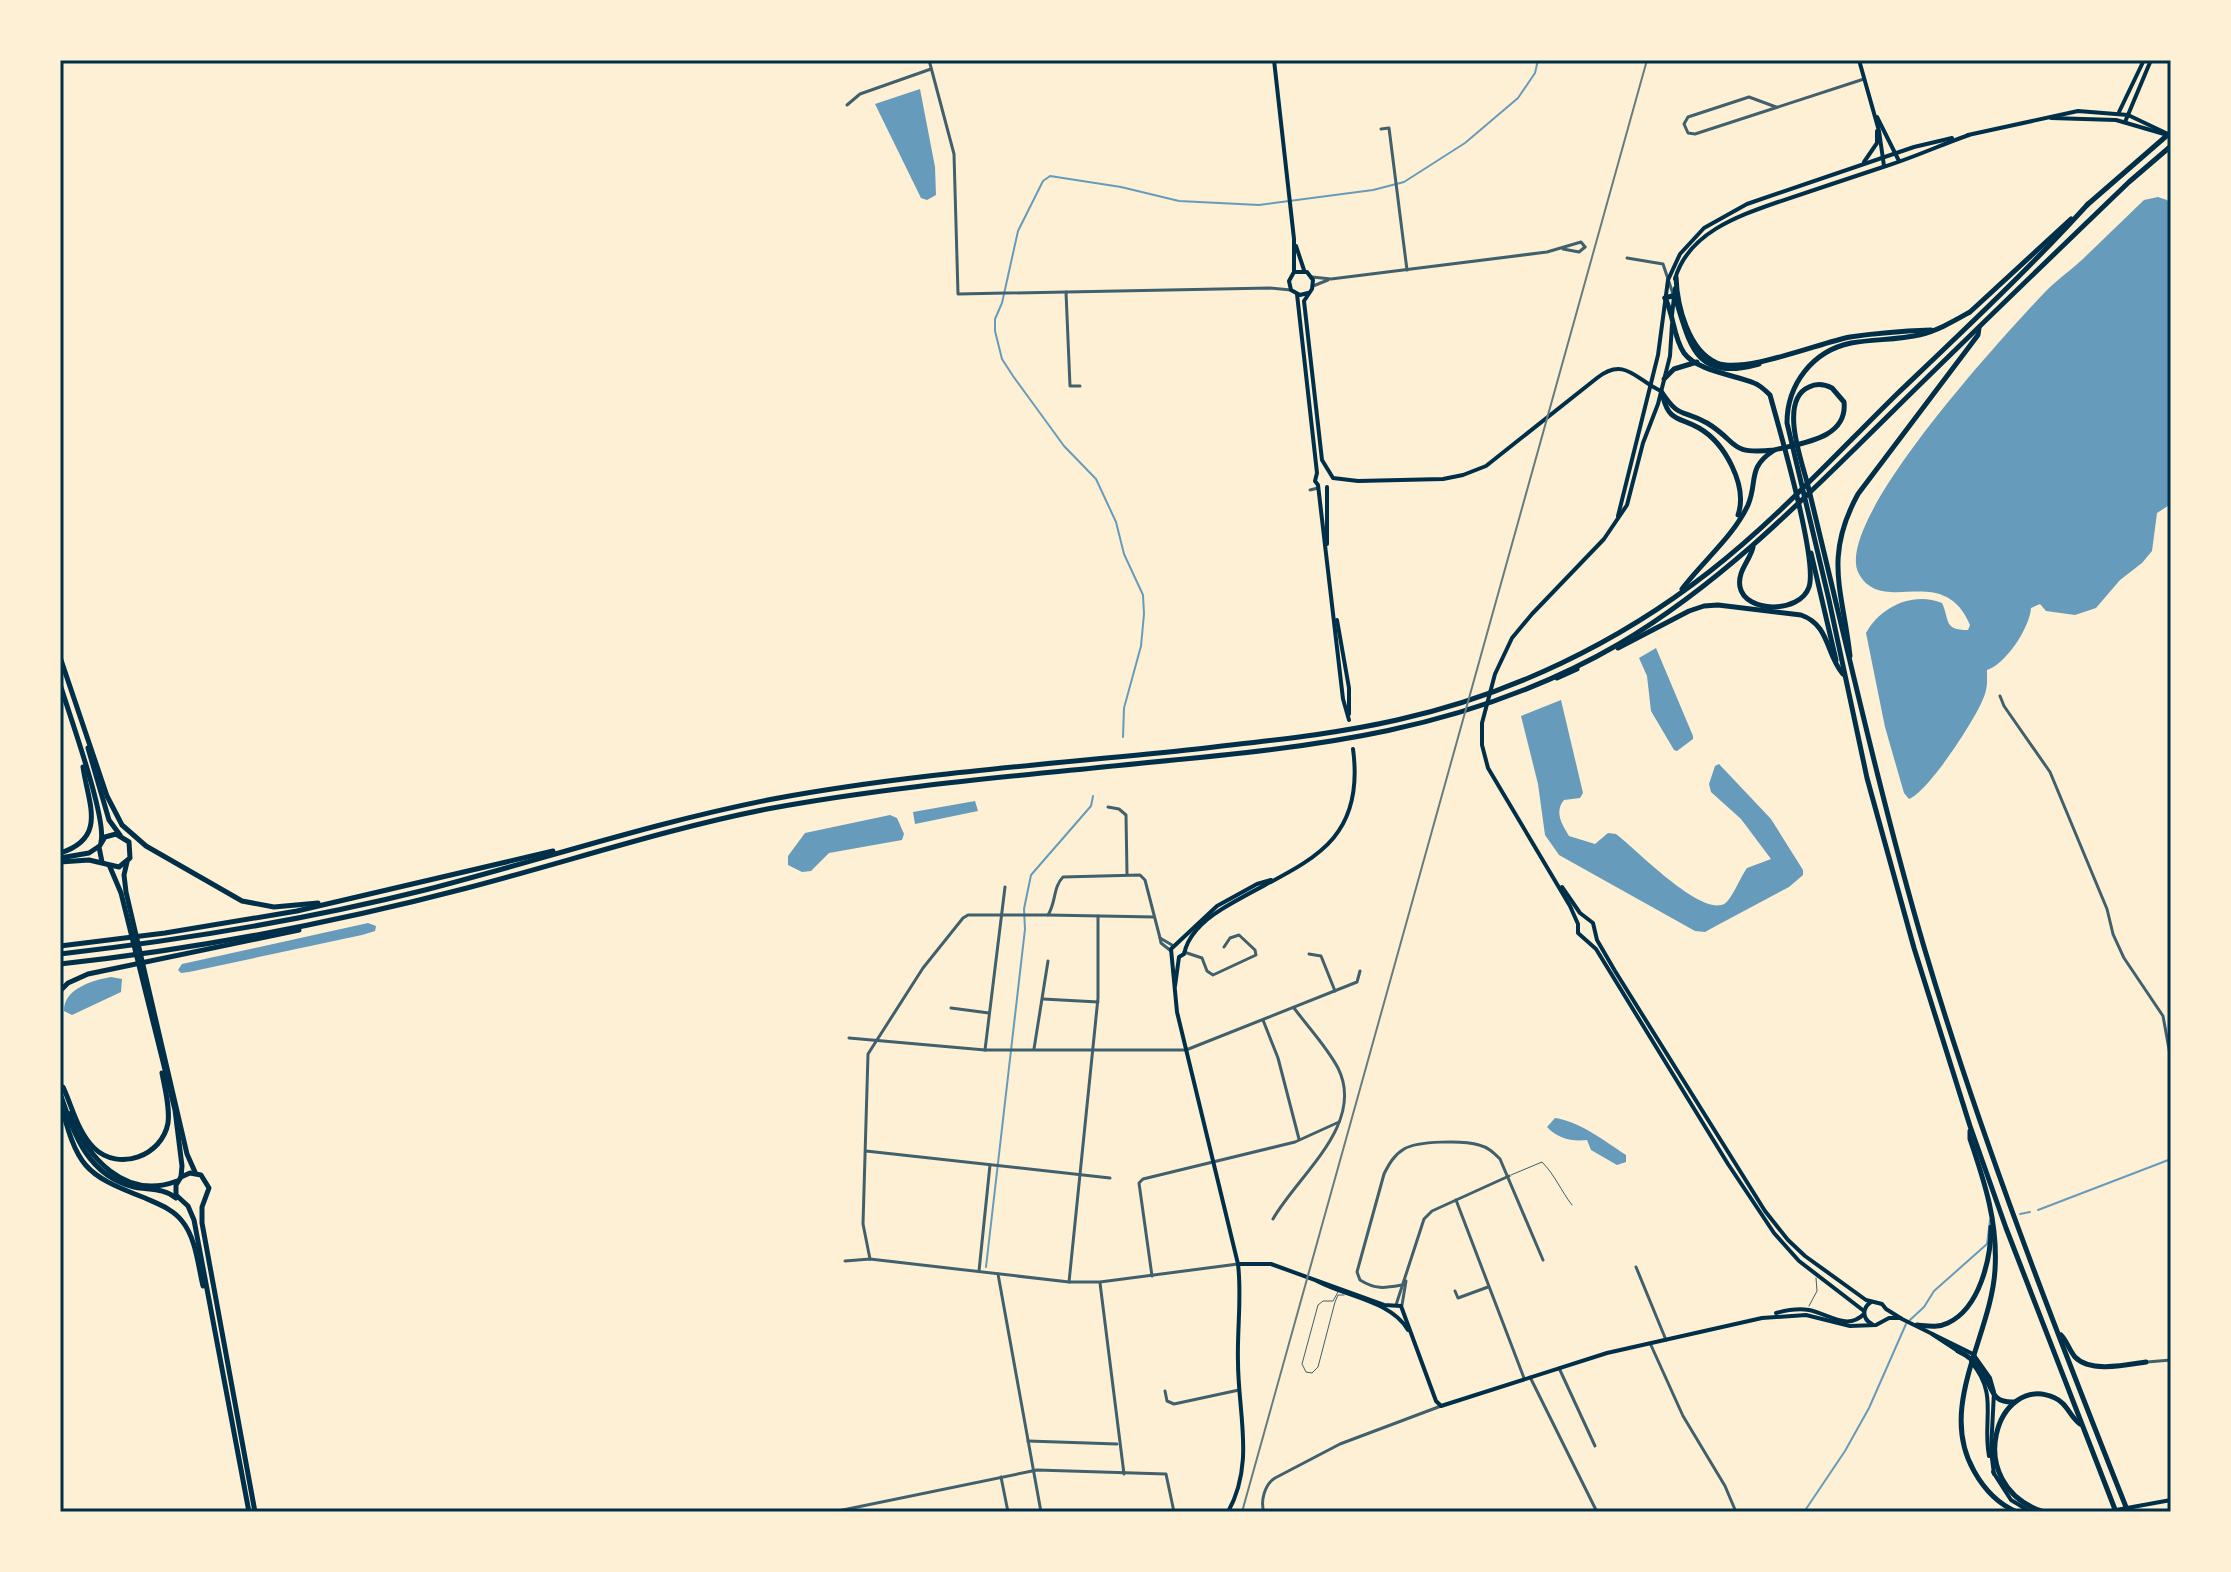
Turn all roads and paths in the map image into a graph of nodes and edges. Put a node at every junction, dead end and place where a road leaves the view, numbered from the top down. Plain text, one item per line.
1 (929, 60) edge
2 (1274, 60) edge
3 (1859, 60) edge
4 (2144, 60) edge
5 (2151, 60) edge
6 (931, 69) junction
7 (1864, 79) junction
8 (847, 105) dead end
9 (1776, 107) junction
10 (1874, 112) junction
11 (2119, 113) junction
12 (2128, 115) junction
13 (2048, 118) junction
14 (2116, 120) junction
15 (2125, 122) junction
16 (1877, 125) junction
17 (1381, 129) dead end
18 (2171, 134) edge
19 (1969, 135) junction
20 (2171, 146) edge
21 (1896, 153) junction
22 (1882, 157) junction
23 (1899, 161) junction
24 (1862, 165) junction
25 (1884, 167) junction
26 (2088, 204) junction
27 (1294, 239) junction
28 (1563, 249) junction
29 (1627, 258) dead end
30 (1304, 270) junction
31 (1407, 270) junction
32 (1294, 272) junction
33 (1312, 277) junction
34 (1672, 278) junction
35 (1331, 279) junction
36 (1289, 281) junction
37 (1313, 286) junction
38 (1277, 288) junction
39 (1291, 290) junction
40 (1066, 292) junction
41 (1308, 293) junction
42 (1297, 294) junction
43 (1665, 298) junction
44 (1674, 298) junction
45 (1672, 313) junction
46 (1980, 326) junction
47 (1936, 329) junction
48 (1791, 353) junction
49 (1697, 362) junction
50 (1664, 379) junction
51 (1651, 385) junction
52 (1080, 386) dead end
53 (1661, 391) junction
54 (1792, 434) junction
55 (1774, 450) junction
56 (1327, 470) junction
57 (1317, 473) junction
58 (1333, 478) junction
59 (1318, 487) junction
60 (1327, 487) junction
61 (1310, 490) dead end
62 (1812, 513) junction
63 (1618, 518) junction
64 (1735, 524) junction
65 (1806, 541) junction
66 (1753, 546) junction
67 (1679, 594) junction
68 (60, 657) edge
69 (1851, 665) junction
70 (1838, 668) junction
71 (1844, 675) junction
72 (1548, 679) junction
73 (60, 684) edge
74 (2000, 696) dead end
75 (74, 701) junction
76 (1353, 749) dead end
77 (81, 750) junction
78 (1108, 807) dead end
79 (121, 836) junction
80 (100, 844) junction
81 (583, 845) junction
82 (60, 858) edge
83 (102, 862) junction
84 (127, 862) junction
85 (110, 867) junction
86 (1127, 874) junction
87 (1554, 877) junction
88 (1005, 887) dead end
89 (362, 896) junction
90 (1001, 915) junction
91 (1048, 915) junction
92 (1098, 916) junction
93 (1154, 917) junction
94 (1588, 920) junction
95 (319, 923) junction
96 (1578, 924) junction
97 (133, 930) junction
98 (1594, 933) junction
99 (1585, 938) junction
100 (60, 946) edge
101 (1183, 947) junction
102 (1224, 947) dead end
103 (1174, 952) junction
104 (60, 954) edge
105 (1309, 954) dead end
106 (1048, 961) dead end
107 (60, 964) edge
108 (1360, 971) dead end
109 (145, 981) junction
110 (60, 991) edge
111 (1335, 991) junction
112 (1043, 999) junction
113 (1098, 1002) junction
114 (951, 1008) dead end
115 (1294, 1008) junction
116 (989, 1013) junction
117 (1263, 1020) junction
118 (156, 1035) junction
119 (849, 1038) dead end
120 (878, 1039) junction
121 (1034, 1049) junction
122 (985, 1050) junction
123 (1092, 1050) junction
124 (1186, 1050) junction
125 (2171, 1060) edge
126 (60, 1079) edge
127 (61, 1090) edge
128 (60, 1102) edge
129 (1339, 1122) junction
130 (1970, 1126) junction
131 (1299, 1141) junction
132 (866, 1151) junction
133 (1213, 1162) junction
134 (990, 1165) junction
135 (196, 1173) junction
136 (1080, 1175) junction
137 (1509, 1176) junction
138 (1110, 1178) dead end
139 (179, 1179) junction
140 (178, 1199) junction
141 (205, 1200) junction
142 (1456, 1200) junction
143 (184, 1204) junction
144 (1572, 1205) dead end
145 (1993, 1218) junction
146 (1273, 1219) dead end
147 (870, 1259) junction
148 (1543, 1260) dead end
149 (845, 1261) dead end
150 (1238, 1264) junction
151 (1636, 1267) dead end
152 (979, 1271) junction
153 (1814, 1272) junction
154 (998, 1274) junction
155 (1152, 1276) junction
156 (1406, 1277) junction
157 (1314, 1279) junction
158 (1069, 1282) junction
159 (1100, 1282) junction
160 (1402, 1285) junction
161 (1488, 1287) junction
162 (1455, 1291) dead end
163 (1337, 1292) junction
164 (1344, 1295) junction
165 (1371, 1300) junction
166 (1871, 1302) junction
167 (1393, 1308) junction
168 (1403, 1309) junction
169 (1886, 1309) junction
170 (1804, 1310) junction
171 (1864, 1312) junction
172 (1398, 1316) junction
173 (1762, 1318) junction
174 (1902, 1319) junction
175 (213, 1320) junction
176 (1885, 1320) junction
177 (1872, 1324) junction
178 (1914, 1324) junction
179 (2057, 1331) junction
180 (1411, 1336) junction
181 (1666, 1340) junction
182 (1650, 1343) junction
183 (1958, 1351) junction
184 (2171, 1360) edge
185 (2146, 1362) joint
186 (1559, 1368) junction
187 (1527, 1378) junction
188 (1239, 1390) junction
189 (1165, 1391) dead end
190 (1994, 1397) junction
191 (2017, 1402) junction
192 (1441, 1406) junction
193 (2082, 1425) junction
194 (1028, 1441) junction
195 (1117, 1444) dead end
196 (1595, 1446) dead end
197 (1033, 1470) junction
198 (1124, 1474) junction
199 (1994, 1474) junction
200 (1001, 1477) junction
201 (250, 1497) junction
202 (2171, 1500) edge
203 (248, 1512) edge
204 (256, 1512) edge
205 (833, 1512) edge
206 (1008, 1512) edge
207 (1041, 1512) edge
208 (1174, 1512) edge
209 (1228, 1512) edge
210 (1264, 1512) edge
211 (1597, 1512) edge
212 (1736, 1512) edge
213 (2017, 1512) edge
214 (2031, 1512) edge
215 (2044, 1512) edge
216 (2105, 1512) edge
217 (2116, 1512) edge
218 (2128, 1512) edge

1 - 6 street
2 - 27 main road
3 - 7 main road
4 - 11 main road
5 - 12 main road
6 - 8 street
6 - 40 street
7 - 9 street
7 - 10 main road
9 - 9 street
10 - 16 main road
10 - 21 main road
11 - 12 main road
11 - 13 main road
11 - 14 main road
12 - 15 main road
12 - 18 main road
13 - 14 main road
13 - 19 main road
14 - 15 main road
15 - 18 main road
16 - 22 main road
16 - 24 main road
17 - 31 street
18 - 26 highway
19 - 21 main road
19 - 23 main road
20 - 46 highway
21 - 22 main road
21 - 23 main road
22 - 24 main road
22 - 25 main road
23 - 25 main road
24 - 34 main road
25 - 34 main road
26 - 47 highway
26 - 67 highway
27 - 30 main road
27 - 32 main road
28 - 28 street
28 - 31 street
29 - 34 street
30 - 32 main road
30 - 33 main road
31 - 35 street
32 - 36 main road
33 - 35 street
33 - 37 main road
34 - 43 main road
34 - 44 main road
34 - 48 highway
35 - 37 street
36 - 38 street
36 - 39 main road
37 - 41 main road
38 - 39 street
38 - 40 street
39 - 42 main road
40 - 52 street
41 - 42 main road
41 - 56 main road
42 - 57 main road
43 - 44 highway
43 - 45 highway
43 - 51 main road
44 - 45 main road
44 - 48 highway
45 - 49 highway
45 - 50 main road
46 - 66 highway
46 - 69 highway
47 - 48 highway
47 - 54 highway
49 - 50 highway
49 - 65 highway
50 - 53 main road
51 - 53 main road
51 - 58 main road
51 - 63 main road
53 - 55 highway
53 - 63 main road
53 - 64 highway
54 - 55 highway
54 - 62 highway
55 - 64 highway
56 - 57 main road
56 - 58 main road
57 - 59 main road
58 - 60 main road
59 - 60 main road
59 - 60 main road
59 - 61 street
62 - 69 highway
62 - 71 highway
63 - 87 main road
64 - 67 highway
65 - 66 highway
65 - 70 highway
66 - 72 highway
67 - 81 highway
68 - 75 highway
69 - 179 highway
70 - 71 highway
70 - 72 highway
71 - 130 highway
72 - 95 highway
73 - 77 highway
74 - 125 street
75 - 79 highway
75 - 89 highway
76 - 101 main road
77 - 80 highway
77 - 82 highway
78 - 86 street
79 - 80 highway
79 - 84 highway
80 - 82 highway
80 - 83 highway
81 - 89 highway
81 - 104 highway
82 - 83 highway
83 - 85 highway
84 - 85 highway
84 - 97 highway
85 - 97 highway
86 - 91 street
86 - 93 street
87 - 94 main road
87 - 96 main road
88 - 90 street
89 - 100 highway
90 - 91 street
90 - 116 street
90 - 120 street
91 - 92 street
92 - 93 street
92 - 113 street
93 - 103 street
94 - 96 main road
94 - 98 main road
95 - 107 highway
95 - 110 highway
96 - 99 main road
97 - 109 highway
98 - 99 main road
98 - 166 main road
99 - 153 main road
101 - 102 street
101 - 103 main road
101 - 103 main road
103 - 124 main road
105 - 111 street
106 - 112 street
108 - 111 street
109 - 118 highway
109 - 135 highway
111 - 115 street
112 - 113 street
112 - 121 street
113 - 123 street
114 - 116 street
115 - 117 street
115 - 129 street
116 - 122 street
117 - 124 street
117 - 131 street
118 - 127 highway
118 - 139 highway
119 - 120 street
120 - 122 street
120 - 132 street
121 - 122 street
121 - 123 street
123 - 124 street
123 - 136 street
124 - 133 main road
126 - 127 highway
127 - 139 highway
127 - 140 highway
128 - 175 highway
129 - 131 street
129 - 146 street
130 - 145 highway
130 - 193 highway
131 - 133 street
132 - 134 street
132 - 147 street
133 - 150 main road
133 - 155 street
134 - 136 street
134 - 152 street
135 - 139 highway
135 - 141 highway
136 - 138 street
136 - 158 street
137 - 142 street
137 - 144 lane
137 - 148 street
137 - 160 street
139 - 140 highway
140 - 143 highway
141 - 143 highway
141 - 201 highway
142 - 156 street
142 - 161 street
143 - 175 highway
145 - 178 highway
145 - 213 highway
147 - 149 street
147 - 152 street
150 - 155 street
150 - 157 main road
150 - 188 main road
151 - 181 street
152 - 154 street
153 - 170 lane
153 - 171 main road
154 - 158 street
154 - 194 street
155 - 159 street
156 - 160 street
156 - 168 street
157 - 163 main road
157 - 165 main road
158 - 159 street
159 - 198 street
160 - 167 street
161 - 162 street
161 - 187 street
163 - 164 main road
163 - 164 lane
163 - 165 lane
164 - 167 main road
165 - 167 main road
166 - 169 main road
166 - 171 main road
167 - 168 main road
167 - 172 main road
168 - 172 main road
168 - 180 main road
169 - 174 main road
169 - 176 main road
170 - 171 main road
170 - 173 main road
171 - 177 main road
172 - 180 main road
173 - 177 main road
173 - 181 main road
174 - 176 main road
174 - 178 main road
175 - 201 highway
176 - 177 main road
178 - 183 main road
178 - 190 main road
179 - 185 highway
179 - 218 highway
180 - 192 main road
181 - 182 main road
182 - 186 main road
182 - 212 street
183 - 190 highway
183 - 199 main road
184 - 185 street
186 - 187 main road
186 - 196 street
187 - 192 main road
187 - 211 street
188 - 189 street
188 - 209 main road
190 - 191 highway
190 - 199 main road
191 - 193 highway
191 - 215 highway
192 - 210 street
193 - 217 highway
194 - 195 street
194 - 197 street
197 - 198 street
197 - 200 street
197 - 207 street
198 - 208 street
199 - 214 main road
200 - 205 street
200 - 206 street
201 - 203 highway
201 - 204 highway
202 - 216 main road

